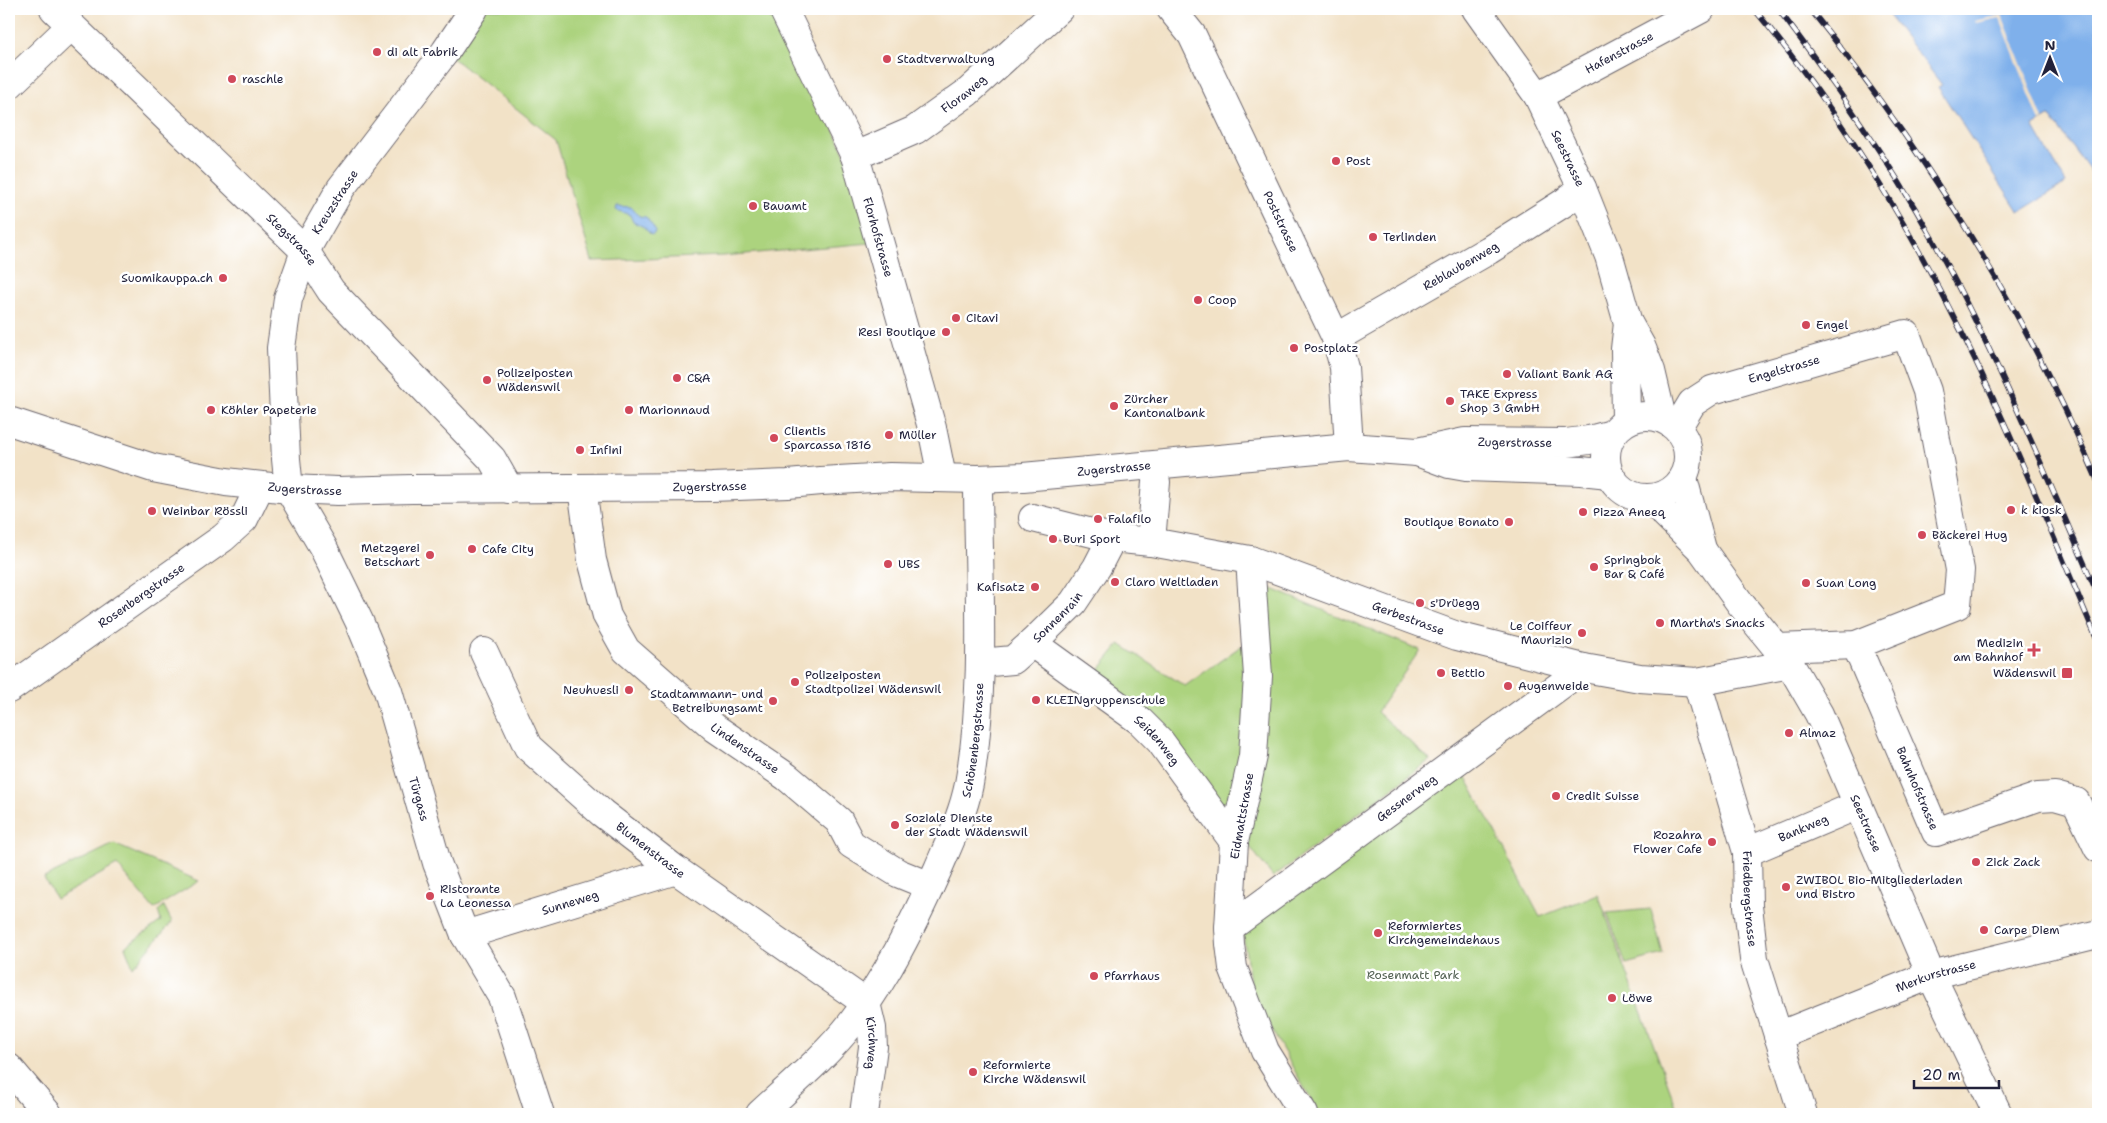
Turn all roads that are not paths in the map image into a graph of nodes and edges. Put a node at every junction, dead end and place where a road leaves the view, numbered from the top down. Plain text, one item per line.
1 (474, 9) edge
2 (783, 9) edge
3 (1059, 9) edge
4 (1171, 9) edge
5 (1476, 9) edge
6 (1701, 9) edge
7 (63, 17) edge
8 (9, 85) edge
9 (1538, 96) junction
10 (855, 156) junction
11 (1582, 188) junction
12 (305, 251) junction
13 (1628, 323) junction
14 (1336, 338) junction
15 (9, 421) edge
16 (1670, 423) junction
17 (1619, 428) junction
18 (1349, 447) junction
19 (1417, 452) junction
20 (1609, 474) junction
21 (942, 477) junction
22 (1683, 478) junction
23 (978, 479) junction
24 (1156, 482) dead end
25 (260, 486) junction
26 (582, 488) junction
27 (288, 489) junction
28 (509, 489) junction
29 (1649, 498) junction
30 (1033, 518) dead end
31 (1112, 538) junction
32 (1151, 542) junction
33 (1702, 550) junction
34 (1250, 560) junction
35 (1032, 643) junction
36 (1856, 645) junction
37 (484, 652) dead end
38 (1784, 656) junction
39 (980, 663) junction
40 (1584, 668) junction
41 (1697, 682) junction
42 (9, 689) edge
43 (1858, 805) junction
44 (1234, 842) junction
45 (2098, 848) edge
46 (1747, 852) junction
47 (676, 870) junction
48 (930, 886) junction
49 (1229, 928) junction
50 (2098, 934) edge
51 (465, 935) junction
52 (1931, 975) junction
53 (866, 1003) junction
54 (1778, 1036) junction
55 (9, 1068) edge
56 (48, 1114) edge
57 (540, 1114) edge
58 (760, 1114) edge
59 (864, 1114) edge
60 (1304, 1114) edge
61 (1803, 1114) edge
62 (1998, 1114) edge

1 - 12 street, Kreuzstrasse
2 - 10 street, Florhofstrasse
3 - 10 street, Floraweg
4 - 14 street, Poststrasse
5 - 9 street, Seestrasse
6 - 9 street, Hafenstrasse
7 - 8 street
7 - 12 street, Stegstrasse
9 - 11 street, Seestrasse
10 - 21 street, Florhofstrasse
11 - 13 street, Seestrasse
11 - 14 street, Reblaubenweg
12 - 27 street, Kreuzstrasse
12 - 28 street, Stegstrasse
13 - 16 street, Seestrasse
13 - 17 street, Seestrasse
14 - 18 street, Poststrasse
15 - 25 street, Zugerstrasse
16 - 17 street
16 - 22 street
16 - 36 street, Engelstrasse
17 - 19 street, Zugerstrasse
17 - 20 street
18 - 19 street, Zugerstrasse
18 - 23 street, Zugerstrasse
19 - 20 street, Zugerstrasse
20 - 29 street
21 - 23 street, Zugerstrasse
21 - 26 street, Zugerstrasse
22 - 29 street
22 - 33 street, Seestrasse
23 - 39 street, Schönenbergstrasse
24 - 32 street
25 - 27 street, Zugerstrasse
25 - 42 street, Rosenbergstrasse
26 - 28 street, Zugerstrasse
26 - 48 street, Lindenstrasse
27 - 28 street, Zugerstrasse
27 - 51 street, Türgass
29 - 33 street, Seestrasse
30 - 31 street, Gerbestrasse
31 - 32 street, Gerbestrasse
31 - 35 street, Sonnenrain
32 - 34 street, Gerbestrasse
33 - 38 street, Seestrasse
34 - 40 street, Gerbestrasse
34 - 44 street, Eidmattstrasse
35 - 39 street, Sonnenrain
35 - 44 street, Seidenweg
36 - 38 street
36 - 45 street, Bahnhofstrasse
37 - 47 street, Blumenstrasse
38 - 41 street, Gerbestrasse
38 - 43 street, Seestrasse
39 - 48 street, Schönenbergstrasse
40 - 41 street, Gerbestrasse
40 - 49 street, Gessnerweg
41 - 46 street, Friedbergstrasse
43 - 46 street, Bankweg
43 - 52 street, Seestrasse
44 - 49 street, Eidmattstrasse
46 - 54 street, Friedbergstrasse
47 - 51 street, Sunneweg
47 - 53 street, Blumenstrasse
48 - 53 street, Schönenbergstrasse
49 - 60 street, Eidmattstrasse
50 - 52 street, Merkurstrasse
51 - 57 street, Türgass
52 - 54 street, Merkurstrasse
52 - 62 street, Seestrasse
53 - 58 street, Schönenbergstrasse
53 - 59 street, Kirchweg
54 - 61 street, Friedbergstrasse
55 - 56 street

